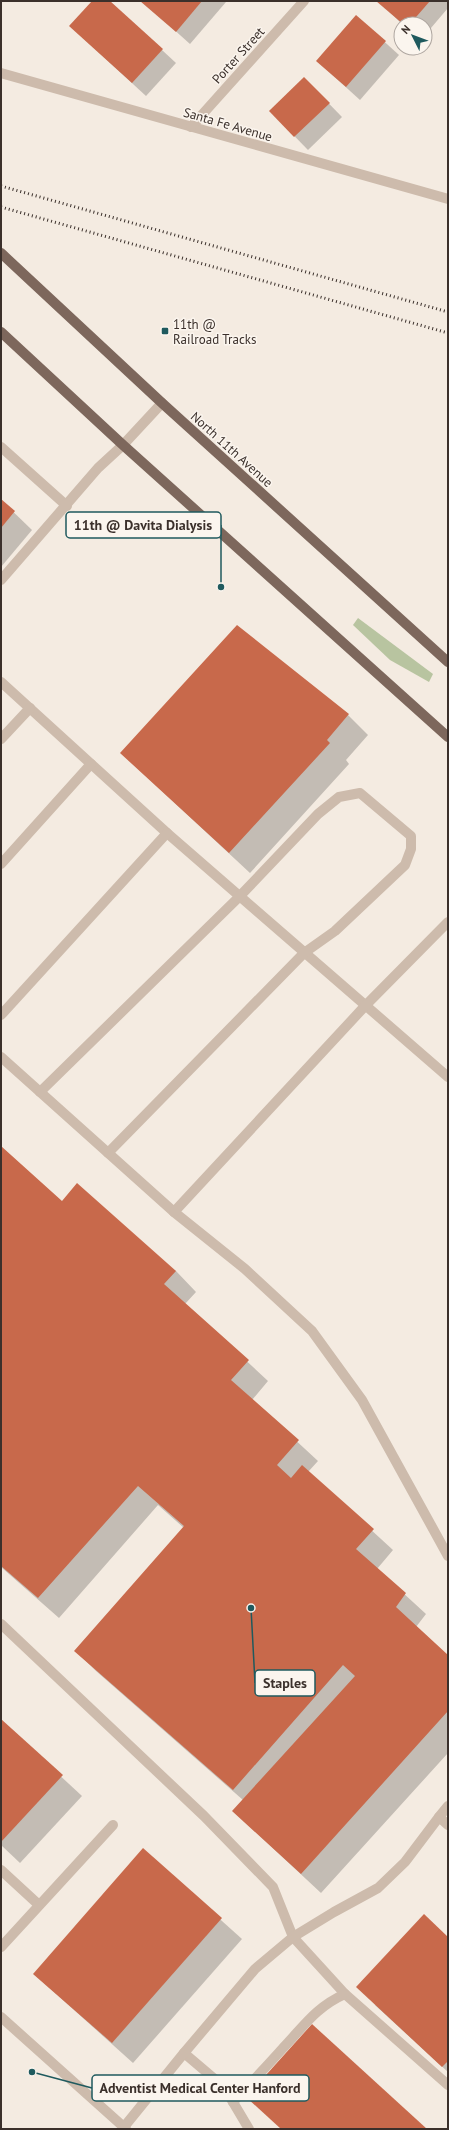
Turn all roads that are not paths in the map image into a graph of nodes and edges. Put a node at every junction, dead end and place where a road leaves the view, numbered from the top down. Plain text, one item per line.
1 (304, 1) edge
2 (1, 72) edge
3 (190, 127) junction
4 (448, 199) edge
5 (1, 253) edge
6 (1, 332) edge
7 (162, 403) junction
8 (123, 445) junction
9 (1, 447) edge
10 (67, 506) junction
11 (1, 580) edge
12 (448, 662) edge
13 (1, 682) edge
14 (30, 708) junction
15 (448, 737) edge
16 (1, 739) edge
17 (91, 764) junction
18 (167, 834) junction
19 (1, 864) edge
20 (239, 897) junction
21 (448, 922) edge
22 (304, 953) junction
23 (365, 1006) junction
24 (1, 1015) edge
25 (1, 1057) edge
26 (448, 1078) edge
27 (40, 1092) junction
28 (108, 1153) junction
29 (174, 1212) junction
30 (448, 1556) edge
31 (1, 1624) edge
32 (448, 1806) edge
33 (439, 1817) junction
34 (448, 1824) edge
35 (113, 1825) dead end
36 (1, 1870) edge
37 (40, 1905) junction
38 (293, 1937) junction
39 (1, 1947) edge
40 (345, 1994) junction
41 (1, 2017) edge
42 (184, 2053) junction
43 (448, 2085) edge
44 (233, 2102) junction
45 (125, 2128) edge
46 (249, 2129) edge

1 - 3 street, Porter Street
2 - 3 street, Santa Fe Avenue
3 - 4 street, Santa Fe Avenue
5 - 7 main road, North 11th Avenue
6 - 8 main road
7 - 8 street
7 - 12 main road, North 11th Avenue
8 - 10 street
8 - 15 main road
9 - 10 street
10 - 11 street
13 - 14 street
14 - 16 street
14 - 17 street
17 - 18 street
17 - 19 street
18 - 20 street
18 - 24 street
20 - 22 street
20 - 22 street
20 - 27 street
21 - 23 street
22 - 23 street
22 - 28 street
23 - 26 street
23 - 29 street
25 - 27 street
27 - 28 street
28 - 29 street
29 - 30 street
31 - 38 street
32 - 33 street
33 - 34 street
33 - 38 street
35 - 37 street
36 - 37 street
37 - 39 street
38 - 40 street
38 - 42 street
40 - 43 street
40 - 44 street
41 - 45 street
42 - 44 street
42 - 45 street
44 - 46 street

